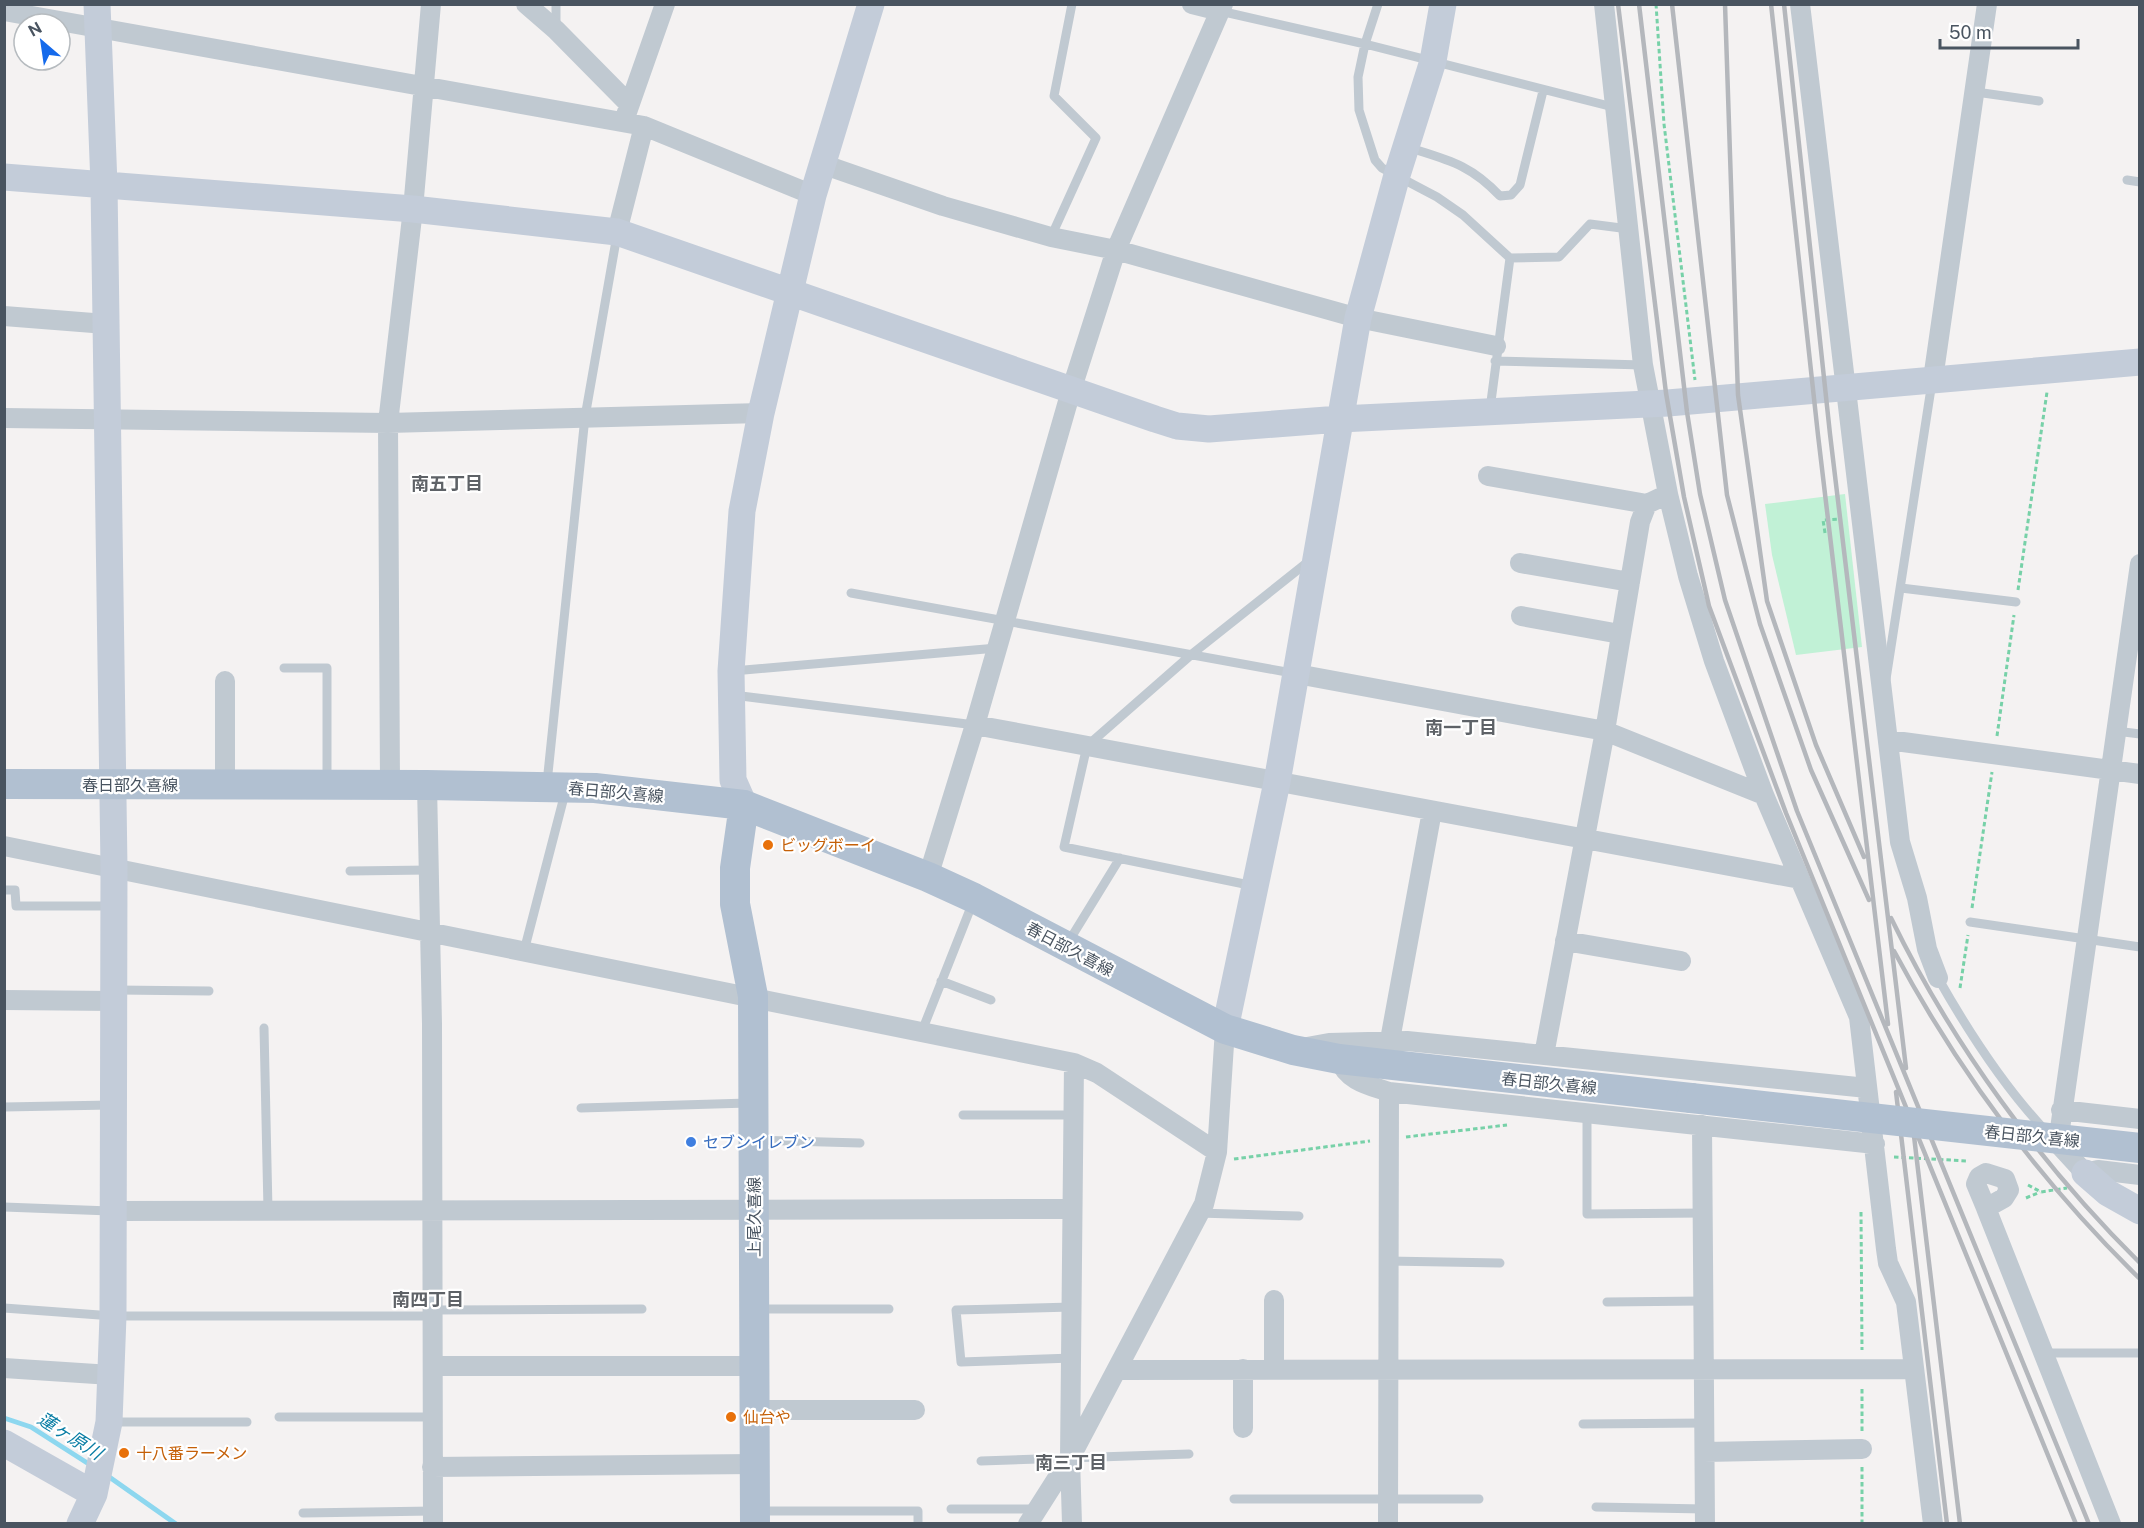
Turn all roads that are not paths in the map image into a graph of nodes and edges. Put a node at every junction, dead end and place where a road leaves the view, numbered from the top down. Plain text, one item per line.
1 (431, 4) edge
2 (526, 4) edge
3 (556, 4) edge
4 (664, 4) edge
5 (871, 4) edge
6 (1072, 4) edge
7 (1192, 4) edge
8 (1378, 4) edge
9 (1443, 4) edge
10 (1604, 4) edge
11 (1800, 4) edge
12 (1987, 4) edge
13 (1222, 8) edge
14 (4, 11) edge
15 (98, 16) edge
16 (556, 30) junction
17 (1365, 44) junction
18 (1433, 61) junction
19 (423, 88) junction
20 (1543, 91) junction
21 (1976, 92) junction
22 (2039, 101) dead end
23 (628, 103) junction
24 (1617, 108) junction
25 (634, 125) junction
26 (1406, 147) junction
27 (822, 164) junction
28 (1397, 175) junction
29 (4, 177) edge
30 (2127, 180) dead end
31 (2139, 182) edge
32 (104, 185) junction
33 (813, 195) junction
34 (413, 208) junction
35 (1629, 229) junction
36 (618, 232) junction
37 (1051, 237) junction
38 (1116, 250) junction
39 (1510, 258) junction
40 (790, 292) junction
41 (4, 316) edge
42 (1358, 318) junction
43 (106, 324) junction
44 (1496, 353) junction
45 (2139, 362) edge
46 (1643, 365) junction
47 (1933, 380) junction
48 (1847, 387) junction
49 (1071, 391) junction
50 (1650, 404) junction
51 (1490, 411) junction
52 (761, 412) junction
53 (585, 417) junction
54 (4, 418) edge
55 (109, 419) junction
56 (1340, 419) junction
57 (388, 423) junction
58 (1488, 476) dead end
59 (1668, 494) junction
60 (1647, 504) junction
61 (1318, 554) junction
62 (1520, 563) dead end
63 (2139, 564) edge
64 (1630, 582) junction
65 (1901, 588) junction
66 (851, 593) dead end
67 (2016, 602) road end
68 (1521, 616) dead end
69 (1005, 620) junction
70 (1620, 634) junction
71 (997, 648) junction
72 (1192, 654) junction
73 (284, 668) dead end
74 (1298, 674) junction
75 (225, 681) dead end
76 (731, 683) junction
77 (1882, 693) junction
78 (975, 725) junction
79 (1605, 731) junction
80 (2116, 731) junction
81 (2139, 734) edge
82 (1888, 740) junction
83 (1087, 746) junction
84 (2111, 770) junction
85 (2139, 774) edge
86 (1277, 782) junction
87 (4, 784) edge
88 (427, 784) junction
89 (113, 785) junction
90 (225, 785) junction
91 (327, 785) junction
92 (390, 785) junction
93 (557, 787) junction
94 (1764, 795) junction
95 (744, 805) junction
96 (1432, 811) junction
97 (1584, 839) junction
98 (4, 846) edge
99 (1120, 858) junction
100 (114, 867) junction
101 (429, 870) junction
102 (350, 871) dead end
103 (928, 877) junction
104 (1800, 879) junction
105 (1254, 886) junction
106 (4, 890) edge
107 (974, 898) junction
108 (114, 906) junction
109 (1970, 922) road end
110 (430, 932) junction
111 (2086, 939) junction
112 (1565, 941) junction
113 (1066, 946) junction
114 (2139, 947) edge
115 (524, 951) junction
116 (1681, 961) dead end
117 (1938, 978) joint
118 (942, 981) junction
119 (209, 992) dead end
120 (114, 996) junction
121 (753, 996) junction
122 (4, 1000) edge
123 (991, 1000) dead end
124 (264, 1028) dead end
125 (1225, 1029) junction
126 (922, 1031) junction
127 (1390, 1040) junction
128 (1293, 1050) junction
129 (1544, 1055) junction
130 (1339, 1059) junction
131 (1074, 1063) junction
132 (1867, 1088) junction
133 (1389, 1092) junction
134 (754, 1103) junction
135 (113, 1105) junction
136 (4, 1107) edge
137 (581, 1108) dead end
138 (2061, 1110) junction
139 (1697, 1112) junction
140 (1587, 1114) junction
141 (963, 1115) dead end
142 (1073, 1115) junction
143 (2139, 1119) edge
144 (2043, 1128) joint
145 (754, 1140) junction
146 (860, 1143) dead end
147 (2058, 1143) junction
148 (1875, 1144) junction
149 (2139, 1148) edge
150 (1217, 1152) junction
151 (2085, 1173) junction
152 (2139, 1175) edge
153 (4, 1207) edge
154 (1986, 1208) dead end
155 (1072, 1209) junction
156 (268, 1210) junction
157 (432, 1210) junction
158 (754, 1210) junction
159 (113, 1211) junction
160 (2139, 1211) edge
161 (1199, 1213) junction
162 (1704, 1213) junction
163 (1299, 1216) dead end
164 (1388, 1261) junction
165 (1500, 1263) dead end
166 (1274, 1300) dead end
167 (1704, 1301) junction
168 (1607, 1302) dead end
169 (1071, 1307) junction
170 (4, 1308) edge
171 (642, 1309) dead end
172 (754, 1309) junction
173 (889, 1309) dead end
174 (432, 1313) junction
175 (112, 1316) junction
176 (2043, 1353) junction
177 (2139, 1353) edge
178 (1072, 1358) junction
179 (433, 1366) junction
180 (754, 1366) junction
181 (1389, 1367) junction
182 (4, 1368) edge
183 (1274, 1368) junction
184 (1243, 1369) junction
185 (1704, 1369) junction
186 (1914, 1369) junction
187 (1117, 1370) junction
188 (111, 1375) junction
189 (755, 1410) junction
190 (915, 1410) dead end
191 (279, 1417) dead end
192 (432, 1417) junction
193 (109, 1422) junction
194 (247, 1422) dead end
195 (1705, 1423) junction
196 (1583, 1424) dead end
197 (1243, 1428) dead end
198 (4, 1443) edge
199 (1862, 1449) road end
200 (1705, 1452) junction
201 (1189, 1454) dead end
202 (1070, 1458) junction
203 (981, 1461) dead end
204 (755, 1464) junction
205 (432, 1467) junction
206 (94, 1494) junction
207 (1234, 1499) dead end
208 (1479, 1499) dead end
209 (1388, 1500) junction
210 (1596, 1507) dead end
211 (951, 1509) dead end
212 (303, 1513) dead end
213 (1033, 1516) edge
214 (1705, 1516) edge
215 (433, 1517) edge
216 (755, 1517) edge
217 (80, 1524) edge
218 (918, 1524) edge
219 (1072, 1524) edge
220 (1388, 1524) edge
221 (1933, 1524) edge
222 (2111, 1524) edge

1 - 19 street
2 - 16 street
3 - 16 lane
4 - 23 street
5 - 27 street
6 - 37 lane
7 - 13 street
8 - 17 lane
9 - 18 street
10 - 24 street
11 - 48 street
12 - 21 street
13 - 17 lane
13 - 38 street
14 - 15 street
15 - 19 street
15 - 32 street
16 - 23 street
17 - 18 lane
17 - 28 lane
18 - 20 lane
18 - 26 street
19 - 25 street
19 - 34 street
20 - 24 lane
20 - 26 lane
21 - 22 lane
21 - 47 street
23 - 25 street
24 - 35 street
25 - 33 street
25 - 36 street
26 - 28 street
27 - 33 street
27 - 37 street
28 - 39 lane
28 - 42 street
29 - 32 street
30 - 31 lane
32 - 34 street
32 - 43 street
33 - 40 street
34 - 36 street
34 - 57 street
35 - 39 lane
35 - 46 street
36 - 40 street
36 - 53 lane
37 - 38 street
38 - 42 street
38 - 49 street
39 - 44 lane
40 - 49 street
40 - 52 street
41 - 43 street
42 - 44 street
42 - 56 street
43 - 55 street
44 - 46 lane
44 - 51 lane
45 - 47 street
46 - 50 street
47 - 48 street
47 - 65 lane
48 - 50 street
48 - 77 street
49 - 56 street
49 - 69 street
50 - 51 street
50 - 59 street
51 - 56 street
52 - 53 street
52 - 76 street
53 - 57 street
53 - 93 lane
54 - 55 street
55 - 57 street
55 - 89 street
56 - 61 street
57 - 92 street
58 - 60 street
59 - 60 street
59 - 94 street
60 - 64 street
61 - 72 lane
61 - 74 street
62 - 64 street
63 - 80 street
64 - 70 street
65 - 67 lane
65 - 77 lane
66 - 69 lane
68 - 70 street
69 - 71 street
69 - 72 lane
70 - 79 street
71 - 76 lane
71 - 78 street
72 - 74 lane
72 - 83 lane
73 - 91 lane
74 - 79 street
74 - 86 street
75 - 90 street
76 - 78 lane
76 - 95 street
77 - 82 street
78 - 83 street
78 - 103 street
79 - 94 street
79 - 97 street
80 - 81 lane
80 - 84 street
82 - 84 street
82 - 117 street
83 - 86 street
83 - 99 lane
84 - 85 street
84 - 111 street
86 - 96 street
86 - 105 street
87 - 89 main road, 春日部久喜線
88 - 92 main road, 春日部久喜線
88 - 93 main road, 春日部久喜線
88 - 101 street
89 - 90 main road, 春日部久喜線
89 - 100 street
90 - 91 main road, 春日部久喜線
91 - 92 main road, 春日部久喜線
93 - 95 main road, 春日部久喜線
93 - 115 lane
94 - 104 street
95 - 103 main road, 春日部久喜線
95 - 121 main road, 上尾久喜線
96 - 97 street
96 - 127 street
97 - 104 street
97 - 112 street
98 - 100 street
99 - 105 lane
99 - 113 lane
100 - 108 street
100 - 110 street
101 - 102 lane
101 - 110 street
103 - 107 main road, 春日部久喜線
104 - 132 street
105 - 125 street
106 - 108 lane
107 - 113 main road, 春日部久喜線
107 - 118 lane
108 - 120 street
109 - 111 lane
110 - 115 street
110 - 157 street
111 - 114 lane
111 - 138 street
112 - 116 street
112 - 129 street
113 - 125 main road, 春日部久喜線
115 - 121 street
117 - 144 lane
118 - 123 lane
118 - 126 lane
119 - 120 lane
120 - 122 street
120 - 135 street
121 - 126 street
121 - 134 main road, 上尾久喜線
124 - 156 lane
125 - 128 main road, 春日部久喜線
125 - 150 street
126 - 131 street
127 - 128 street
127 - 129 street
128 - 130 main road, 春日部久喜線
129 - 132 street
130 - 133 street
130 - 139 main road, 春日部久喜線
131 - 142 street
131 - 150 street
132 - 148 street
133 - 140 street
133 - 164 street
134 - 137 lane
134 - 145 main road, 上尾久喜線
135 - 136 lane
135 - 159 street
138 - 143 street
138 - 147 street
139 - 140 street
139 - 148 street
139 - 149 main road, 春日部久喜線, bridge
139 - 162 street
140 - 162 lane
141 - 142 lane
142 - 155 street
144 - 147 street
145 - 146 lane
145 - 158 main road, 上尾久喜線
147 - 151 street
148 - 186 street
150 - 161 street
151 - 152 street
151 - 160 street
153 - 159 lane
154 - 176 street
155 - 158 street
155 - 169 street
156 - 157 street
156 - 159 street
157 - 158 street
157 - 174 street
158 - 172 main road, 上尾久喜線
159 - 175 street
161 - 163 lane
161 - 187 street
162 - 167 street
164 - 165 lane
164 - 181 street
166 - 183 street
167 - 168 lane
167 - 185 street
169 - 178 street
169 - 178 lane
170 - 175 lane
171 - 174 lane
172 - 173 lane
172 - 180 main road, 上尾久喜線
174 - 175 lane
174 - 179 street
175 - 188 street
176 - 177 lane
176 - 222 street
178 - 202 street
179 - 180 street
179 - 192 street
180 - 189 main road, 上尾久喜線
181 - 183 street
181 - 185 street
181 - 209 street
182 - 188 street
183 - 184 street
184 - 187 street
184 - 197 street
185 - 186 street
185 - 195 street
186 - 221 street
187 - 202 street
188 - 193 street
189 - 190 street
189 - 204 main road, 上尾久喜線
191 - 192 lane
192 - 205 street
193 - 194 lane
193 - 206 street
195 - 196 lane
195 - 200 street
198 - 206 street
199 - 200 street
200 - 214 street
201 - 202 lane
202 - 203 lane
202 - 213 street
202 - 219 street
204 - 205 street
204 - 216 main road, 上尾久喜線
205 - 215 street
206 - 217 street
207 - 209 lane
208 - 209 lane
209 - 220 street
210 - 214 lane
211 - 213 lane
212 - 215 lane
216 - 218 lane

